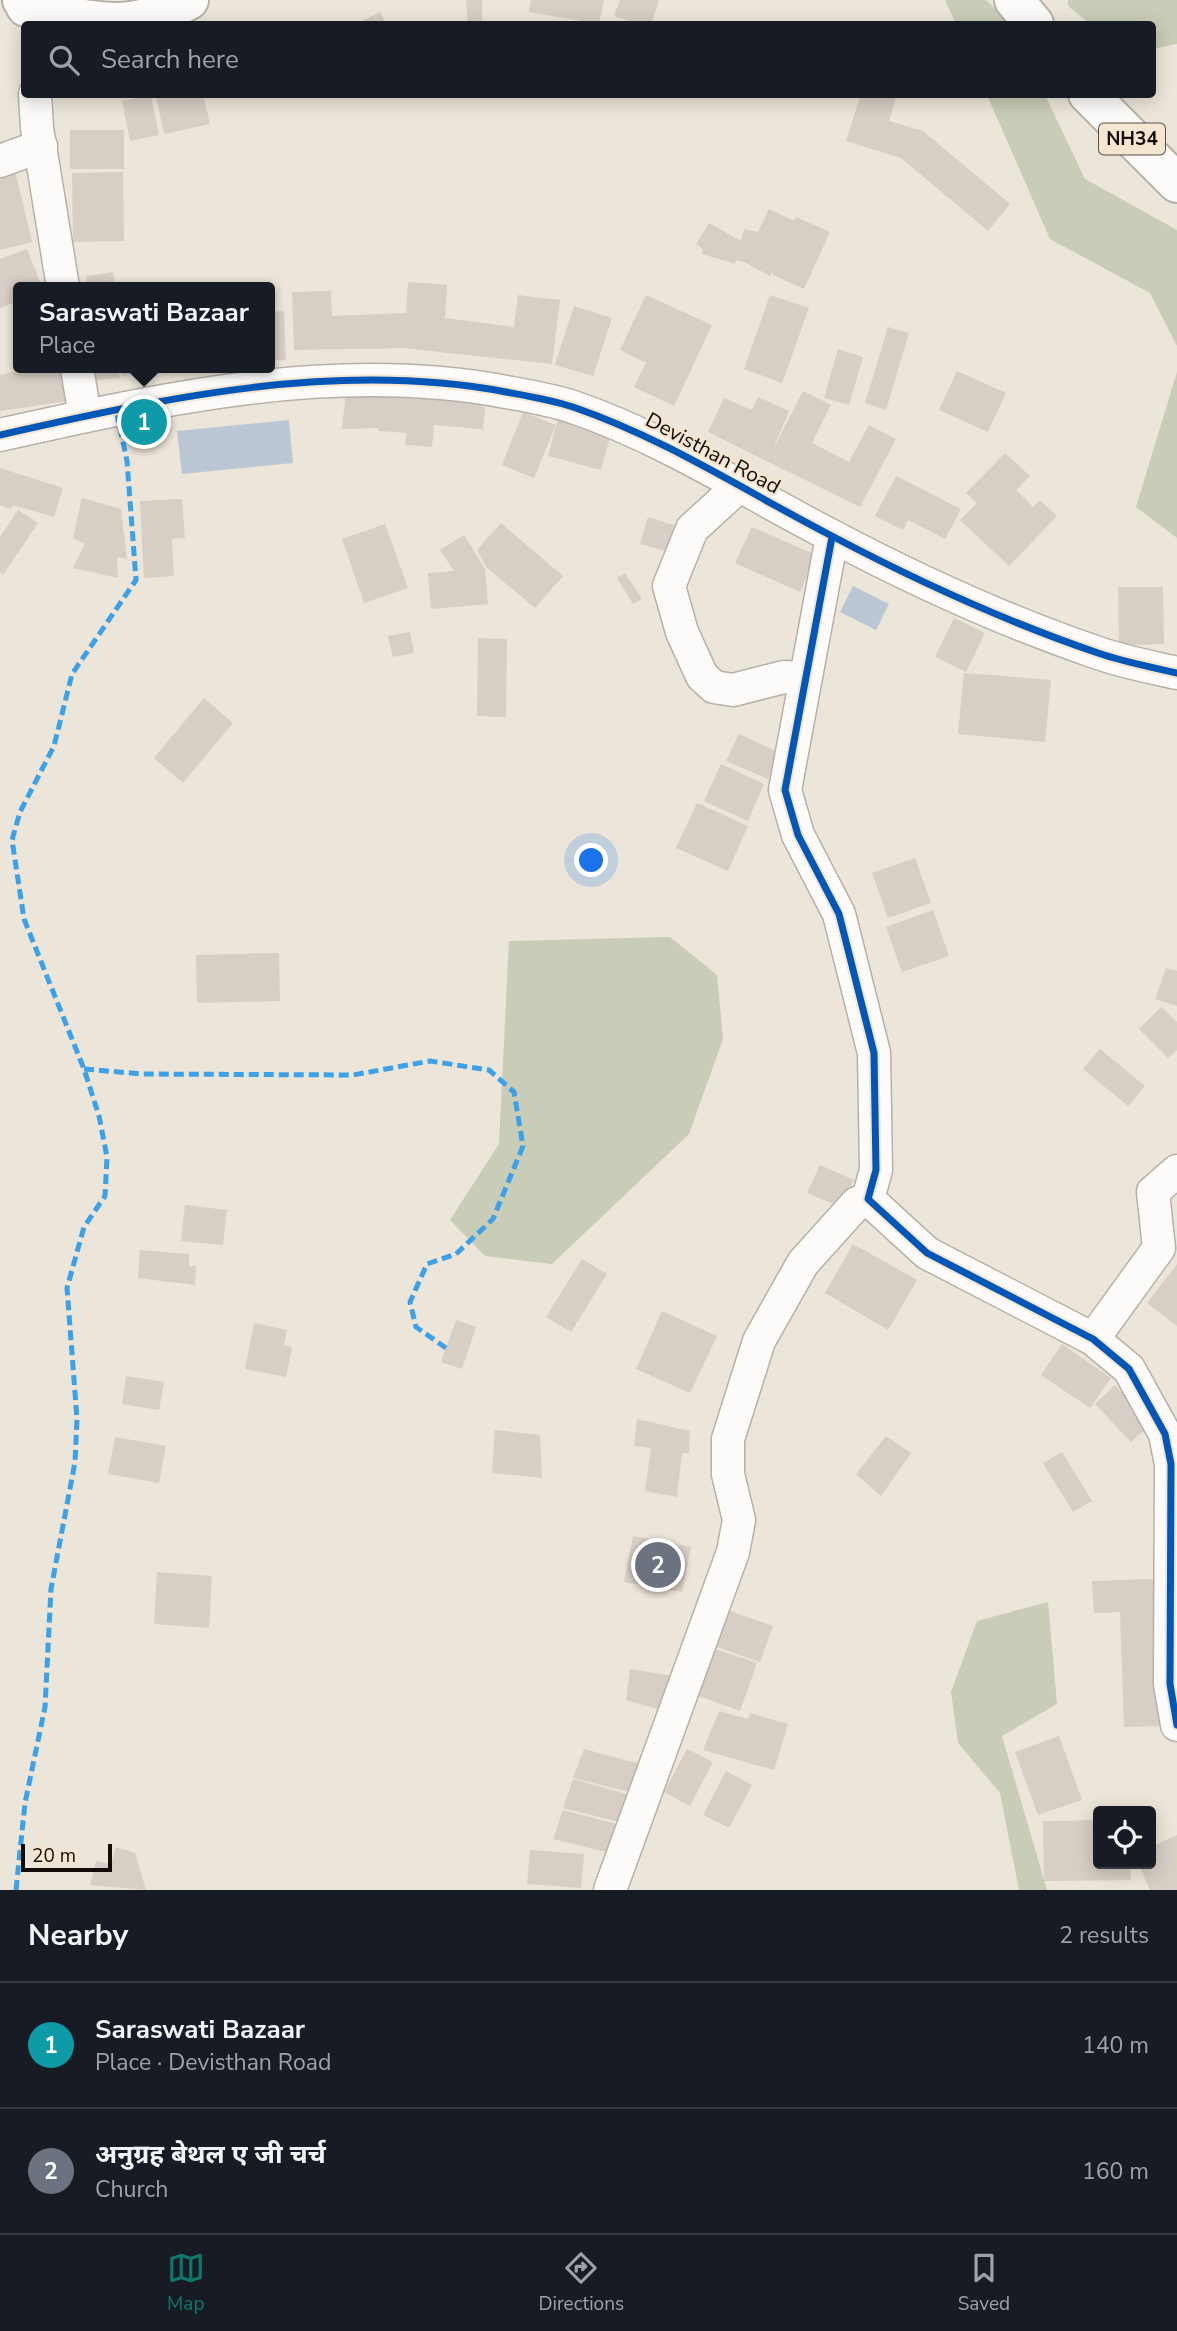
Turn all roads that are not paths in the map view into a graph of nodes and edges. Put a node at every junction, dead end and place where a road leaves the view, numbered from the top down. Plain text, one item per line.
1 (189, 0) edge
2 (1014, 0) edge
3 (25, 10) edge
4 (80, 21) edge
5 (134, 21) edge
6 (1032, 21) edge
7 (35, 98) edge
8 (1092, 98) edge
9 (41, 146) junction
10 (0, 161) edge
11 (1177, 183) edge
12 (62, 282) edge
13 (78, 373) edge
14 (86, 416) junction
15 (0, 435) edge
16 (739, 486) junction
17 (832, 537) junction
18 (1177, 673) edge
19 (804, 678) junction
20 (1177, 1171) edge
21 (868, 1199) junction
22 (1093, 1339) junction
23 (1177, 1725) edge
24 (610, 1890) edge

1 - 5 highway
2 - 6 highway
3 - 4 highway
7 - 9 street
8 - 11 highway, NH34
9 - 10 street
9 - 12 street
13 - 14 street
14 - 15 street, Devisthan Road
14 - 16 street, Devisthan Road
16 - 17 street, Devisthan Road
16 - 19 street
17 - 18 street, Devisthan Road
17 - 19 street
19 - 21 street
20 - 22 street
21 - 22 street
21 - 24 street
22 - 23 street

